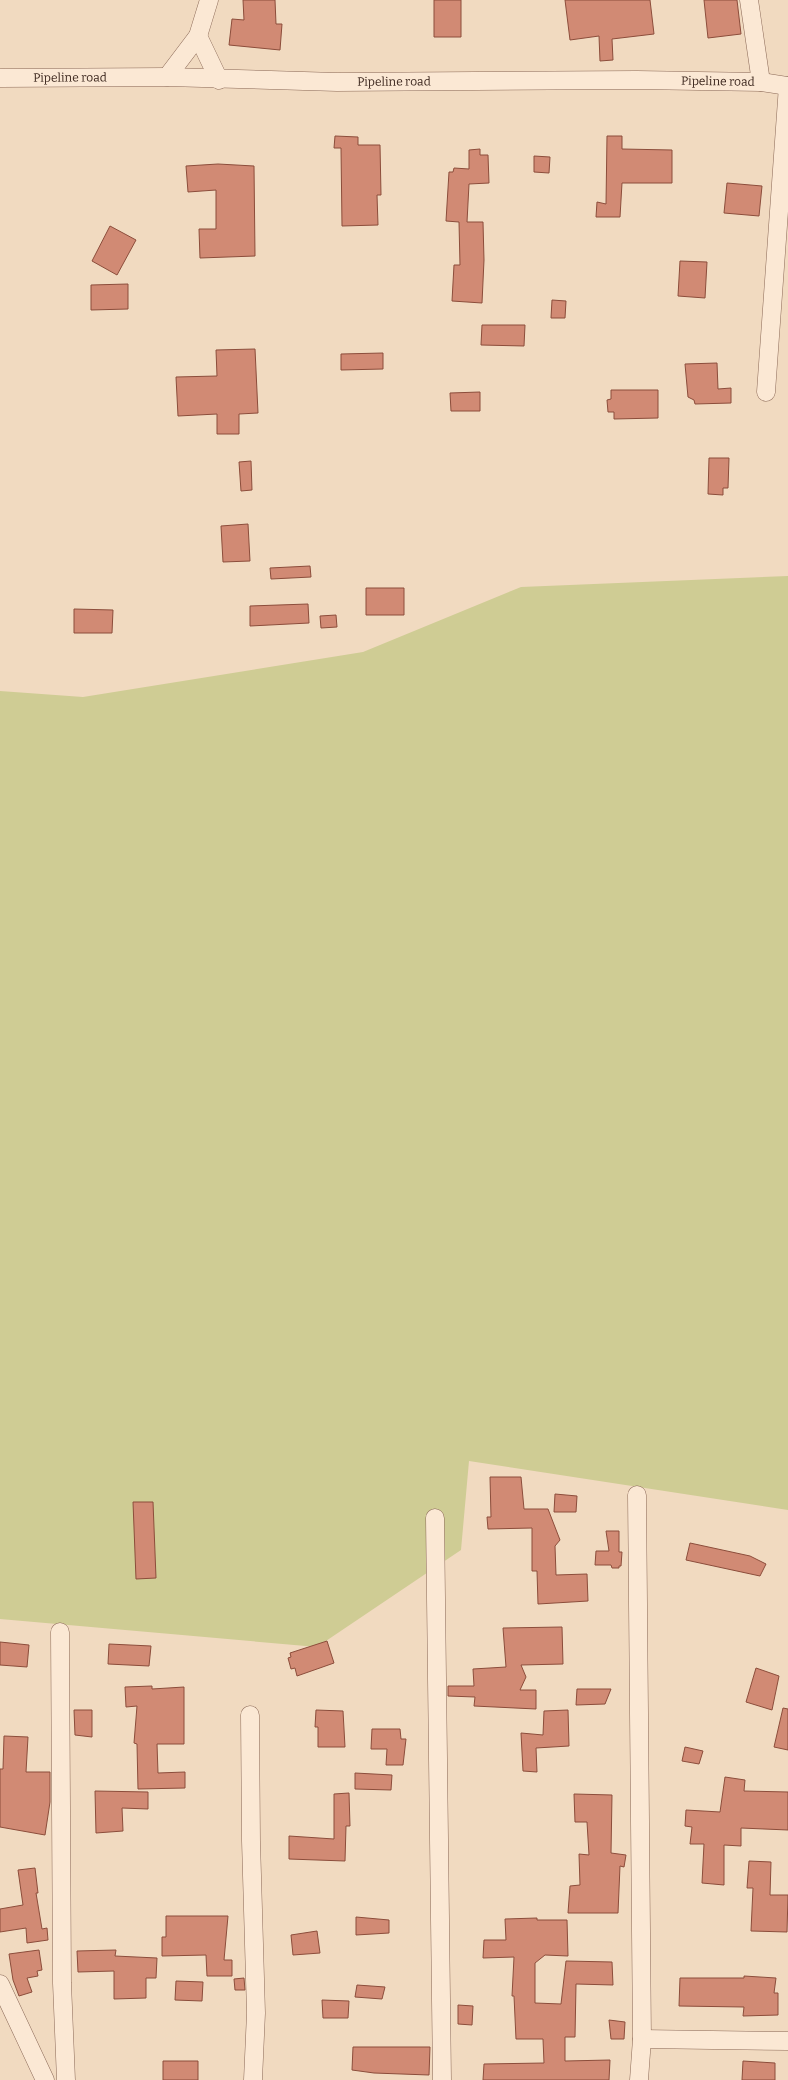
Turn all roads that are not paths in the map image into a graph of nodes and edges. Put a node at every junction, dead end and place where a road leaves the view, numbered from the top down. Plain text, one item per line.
1 (209, 0) edge
2 (748, 0) edge
3 (198, 36) junction
4 (167, 77) junction
5 (0, 78) edge
6 (219, 80) junction
7 (761, 82) junction
8 (788, 86) edge
9 (766, 392) dead end
10 (637, 1495) dead end
11 (435, 1518) dead end
12 (60, 1632) dead end
13 (250, 1715) dead end
14 (0, 1984) edge
15 (642, 2039) junction
16 (788, 2041) edge
17 (46, 2080) edge
18 (66, 2080) edge
19 (253, 2080) edge
20 (442, 2080) edge
21 (639, 2080) edge

1 - 3 street
2 - 7 street
3 - 4 street
3 - 6 street
4 - 5 street, Pipeline road
4 - 6 street, Pipeline road
6 - 7 street, Pipeline road
7 - 8 street, Pipeline road
8 - 9 street
10 - 15 street
11 - 20 street
12 - 18 street
13 - 19 street
14 - 17 street
15 - 16 street
15 - 21 street

